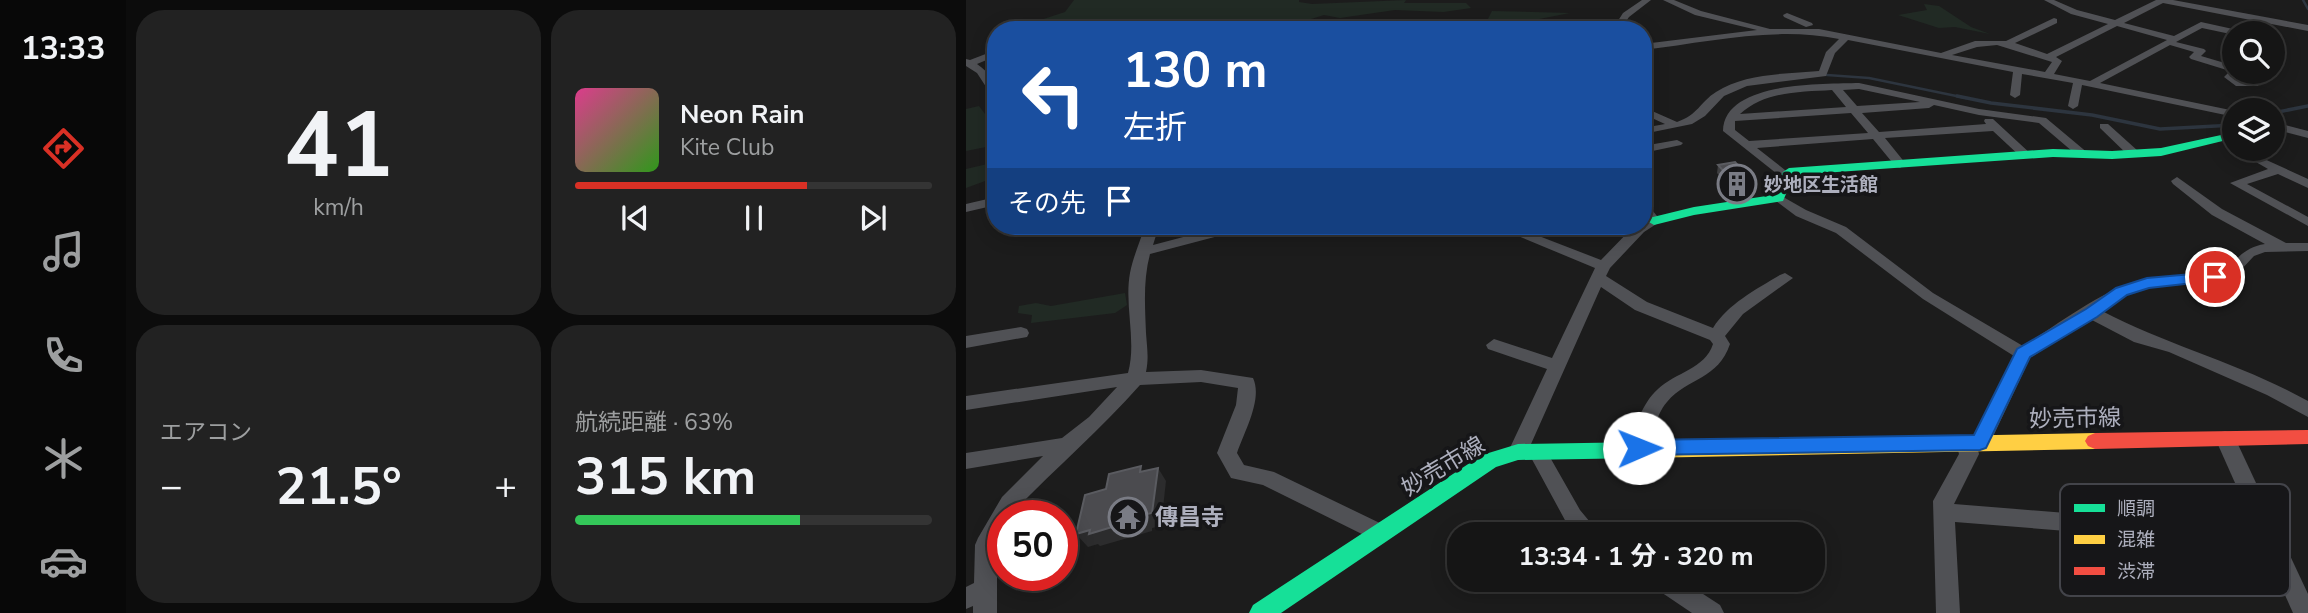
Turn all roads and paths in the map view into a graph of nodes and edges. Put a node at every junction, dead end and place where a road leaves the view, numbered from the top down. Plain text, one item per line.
1 (1647, 0) edge
2 (1671, 0) edge
3 (2048, 0) edge
4 (2162, 0) edge
5 (1787, 15) dead end
6 (1622, 21) edge
7 (2054, 21) dead end
8 (1823, 23) dead end
9 (2118, 24) junction
10 (1807, 28) junction
11 (2308, 28) edge
12 (2222, 29) edge
13 (1773, 31) junction
14 (1847, 36) junction
15 (2171, 41) junction
16 (2010, 42) junction
17 (1652, 46) edge
18 (1942, 55) junction
19 (987, 56) edge
20 (2048, 57) junction
21 (967, 63) edge
22 (2222, 66) edge
23 (2018, 70) junction
24 (1823, 74) junction
25 (2048, 76) junction
26 (987, 80) edge
27 (2078, 82) junction
28 (2094, 85) junction
29 (1833, 87) junction
30 (2015, 95) dead end
31 (1949, 104) junction
32 (2073, 106) dead end
33 (1854, 110) junction
34 (2222, 111) edge
35 (1979, 112) junction
36 (1652, 114) edge
37 (1730, 118) junction
38 (1675, 125) junction
39 (2104, 125) dead end
40 (1996, 127) junction
41 (2285, 128) edge
42 (1652, 129) edge
43 (2308, 135) edge
44 (1877, 136) junction
45 (2222, 138) edge
46 (1677, 143) dead end
47 (1747, 145) junction
48 (1652, 148) edge
49 (2083, 153) junction
50 (2134, 154) junction
51 (2026, 155) junction
52 (2262, 162) dead end
53 (1900, 164) junction
54 (2278, 170) junction
55 (1786, 177) junction
56 (2177, 181) dead end
57 (2308, 184) edge
58 (1778, 198) junction
59 (987, 203) edge
60 (966, 208) edge
61 (1652, 214) edge
62 (2308, 222) edge
63 (1149, 235) edge
64 (1206, 235) edge
65 (1521, 235) edge
66 (1634, 235) edge
67 (2308, 247) edge
68 (2284, 248) junction
69 (1143, 252) junction
70 (1601, 272) junction
71 (1785, 278) dead end
72 (2092, 313) junction
73 (1021, 333) dead end
74 (1716, 336) junction
75 (966, 342) edge
76 (1494, 345) dead end
77 (2023, 354) junction
78 (1557, 366) junction
79 (1135, 379) junction
80 (966, 403) edge
81 (2308, 410) edge
82 (2308, 437) edge
83 (2225, 438) junction
84 (1973, 443) junction
85 (1067, 445) junction
86 (1639, 448) junction
87 (1527, 451) junction
88 (966, 461) edge
89 (2246, 484) edge
90 (1943, 512) junction
91 (2060, 521) edge
92 (1579, 522) edge
93 (1378, 533) junction
94 (2290, 580) edge
95 (1680, 592) edge
96 (976, 593) edge
97 (985, 613) edge
98 (1261, 613) edge
99 (1712, 613) edge
100 (1948, 613) edge
101 (2305, 613) edge

1 - 6 street
2 - 13 street
3 - 9 street
4 - 9 street
4 - 11 street
5 - 10 street
7 - 16 street
8 - 10 street
9 - 15 street
9 - 20 street
10 - 13 street
10 - 14 street
12 - 15 street
13 - 17 street
14 - 18 street
14 - 24 street
15 - 22 street
15 - 28 street
16 - 18 street
16 - 20 street
18 - 23 street
19 - 21 street
20 - 25 street
21 - 26 street
23 - 25 street
23 - 30 street
24 - 29 street
24 - 38 street
25 - 27 street
27 - 28 street
27 - 32 street
28 - 34 street
29 - 31 street
29 - 33 street
29 - 37 street
31 - 33 street
31 - 35 street
33 - 37 street
33 - 44 street
35 - 40 street
35 - 49 street
36 - 38 street
37 - 47 street
38 - 42 street
39 - 50 street
40 - 44 street
40 - 51 street
41 - 43 street
44 - 47 street
44 - 53 street
45 - 50 street
46 - 48 street
47 - 55 street
49 - 50 street
49 - 51 street
51 - 53 street
52 - 54 street
53 - 55 street
54 - 57 street
54 - 62 street
55 - 58 street
56 - 68 street
58 - 61 street
58 - 77 street
59 - 60 street
63 - 69 street
64 - 69 street
65 - 70 street
66 - 70 street
67 - 68 street
68 - 72 street
69 - 79 street
70 - 74 street
70 - 78 street
71 - 74 street
72 - 77 street
72 - 81 street
73 - 75 street
74 - 86 street
76 - 78 street
77 - 84 street
78 - 87 street
79 - 80 street
79 - 85 street
79 - 93 street
82 - 83 street, 妙売市線
83 - 84 street, 妙売市線
83 - 89 street
84 - 86 street, 妙売市線
84 - 90 street
85 - 88 street
85 - 96 street
86 - 87 street, 妙売市線
87 - 92 street
87 - 93 street, 妙売市線
90 - 91 street
90 - 100 street
93 - 98 street, 妙売市線
94 - 101 street
95 - 99 street
96 - 97 street

